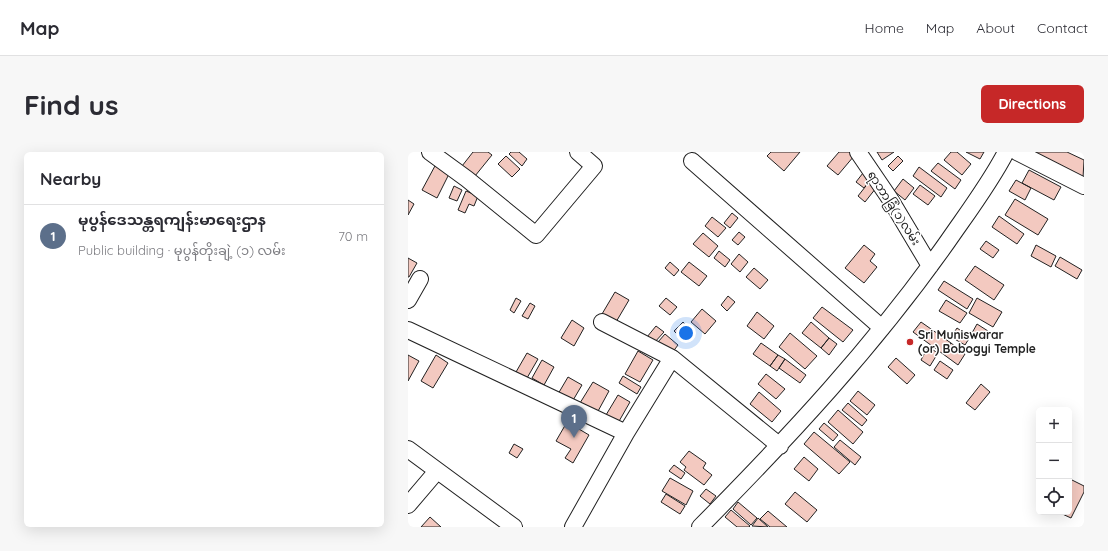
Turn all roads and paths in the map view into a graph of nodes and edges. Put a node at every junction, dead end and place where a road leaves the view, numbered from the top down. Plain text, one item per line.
1 (430, 152) edge
2 (578, 152) edge
3 (858, 152) edge
4 (1006, 152) edge
5 (1017, 152) edge
6 (692, 161) dead end
7 (1084, 186) edge
8 (930, 266) junction
9 (420, 279) dead end
10 (408, 300) edge
11 (602, 322) dead end
12 (882, 328) junction
13 (408, 330) edge
14 (672, 358) junction
15 (626, 433) junction
16 (780, 446) junction
17 (408, 449) edge
18 (437, 471) junction
19 (408, 505) edge
20 (514, 527) edge
21 (573, 527) edge
22 (700, 527) edge

1 - 2 street
3 - 8 street, ရာဘာခြံ(၁)လမ်း
4 - 8 street
5 - 7 street
6 - 12 street
8 - 12 street
9 - 10 street
11 - 14 street
12 - 16 street
13 - 15 street
14 - 15 street
14 - 16 street
15 - 21 street
16 - 22 street
17 - 18 street
18 - 19 street
18 - 20 street

